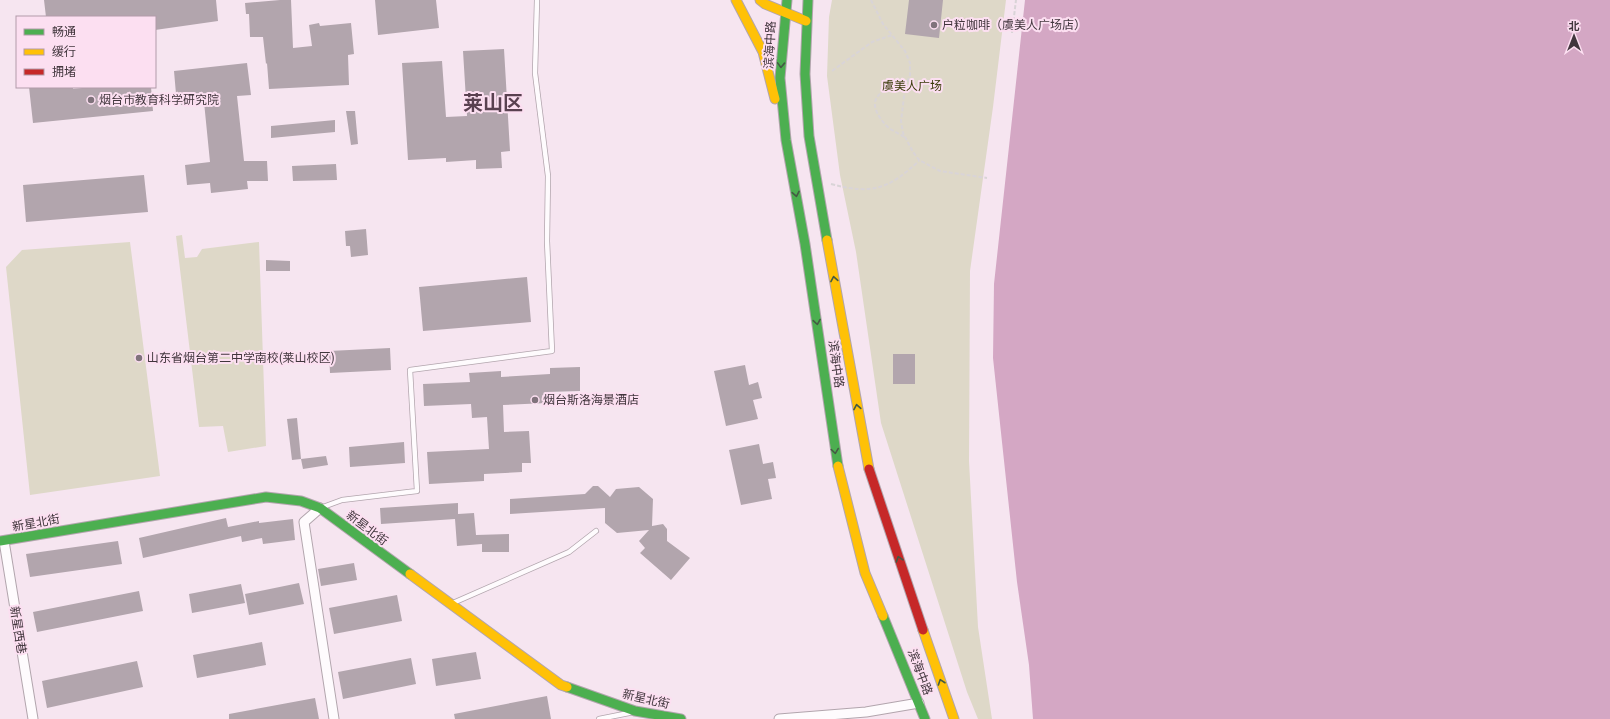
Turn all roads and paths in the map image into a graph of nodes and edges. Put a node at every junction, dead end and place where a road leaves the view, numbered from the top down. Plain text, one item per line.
1 (537, 0) edge
2 (736, 0) edge
3 (760, 0) edge
4 (786, 0) edge
5 (808, 0) edge
6 (871, 0) edge
7 (1016, 0) edge
8 (784, 12) junction
9 (806, 21) junction
10 (1012, 33) dead end
11 (892, 35) junction
12 (832, 71) dead end
13 (907, 83) junction
14 (905, 138) junction
15 (786, 140) junction
16 (919, 160) junction
17 (987, 178) dead end
18 (828, 183) dead end
19 (320, 508) junction
20 (596, 531) dead end
21 (2, 541) edge
22 (450, 604) junction
23 (919, 703) junction
24 (635, 711) junction
25 (33, 719) edge
26 (334, 719) edge
27 (599, 719) edge
28 (681, 719) edge
29 (779, 719) edge
30 (925, 719) edge
31 (954, 719) edge

1 - 19 lane
2 - 15 main road
3 - 8 main road
4 - 8 main road, 滨海中路
5 - 9 main road, 滨海中路
6 - 11 path
7 - 10 path
8 - 9 main road
8 -> 15 main road, 滨海中路
31 -> 9 main road, 滨海中路
11 - 12 path
11 - 13 path
13 - 14 path
13 - 14 path
14 - 16 path
15 -> 23 main road, 滨海中路
16 - 17 path
16 - 18 path
19 - 21 main road, 新星北街
19 - 22 main road, 新星北街
19 - 26 street
20 - 22 lane
21 - 25 street, 新星西巷
22 - 24 main road, 新星北街
23 - 29 street
23 - 30 main road, 滨海中路
24 - 27 lane
24 - 28 main road, 新星北街

